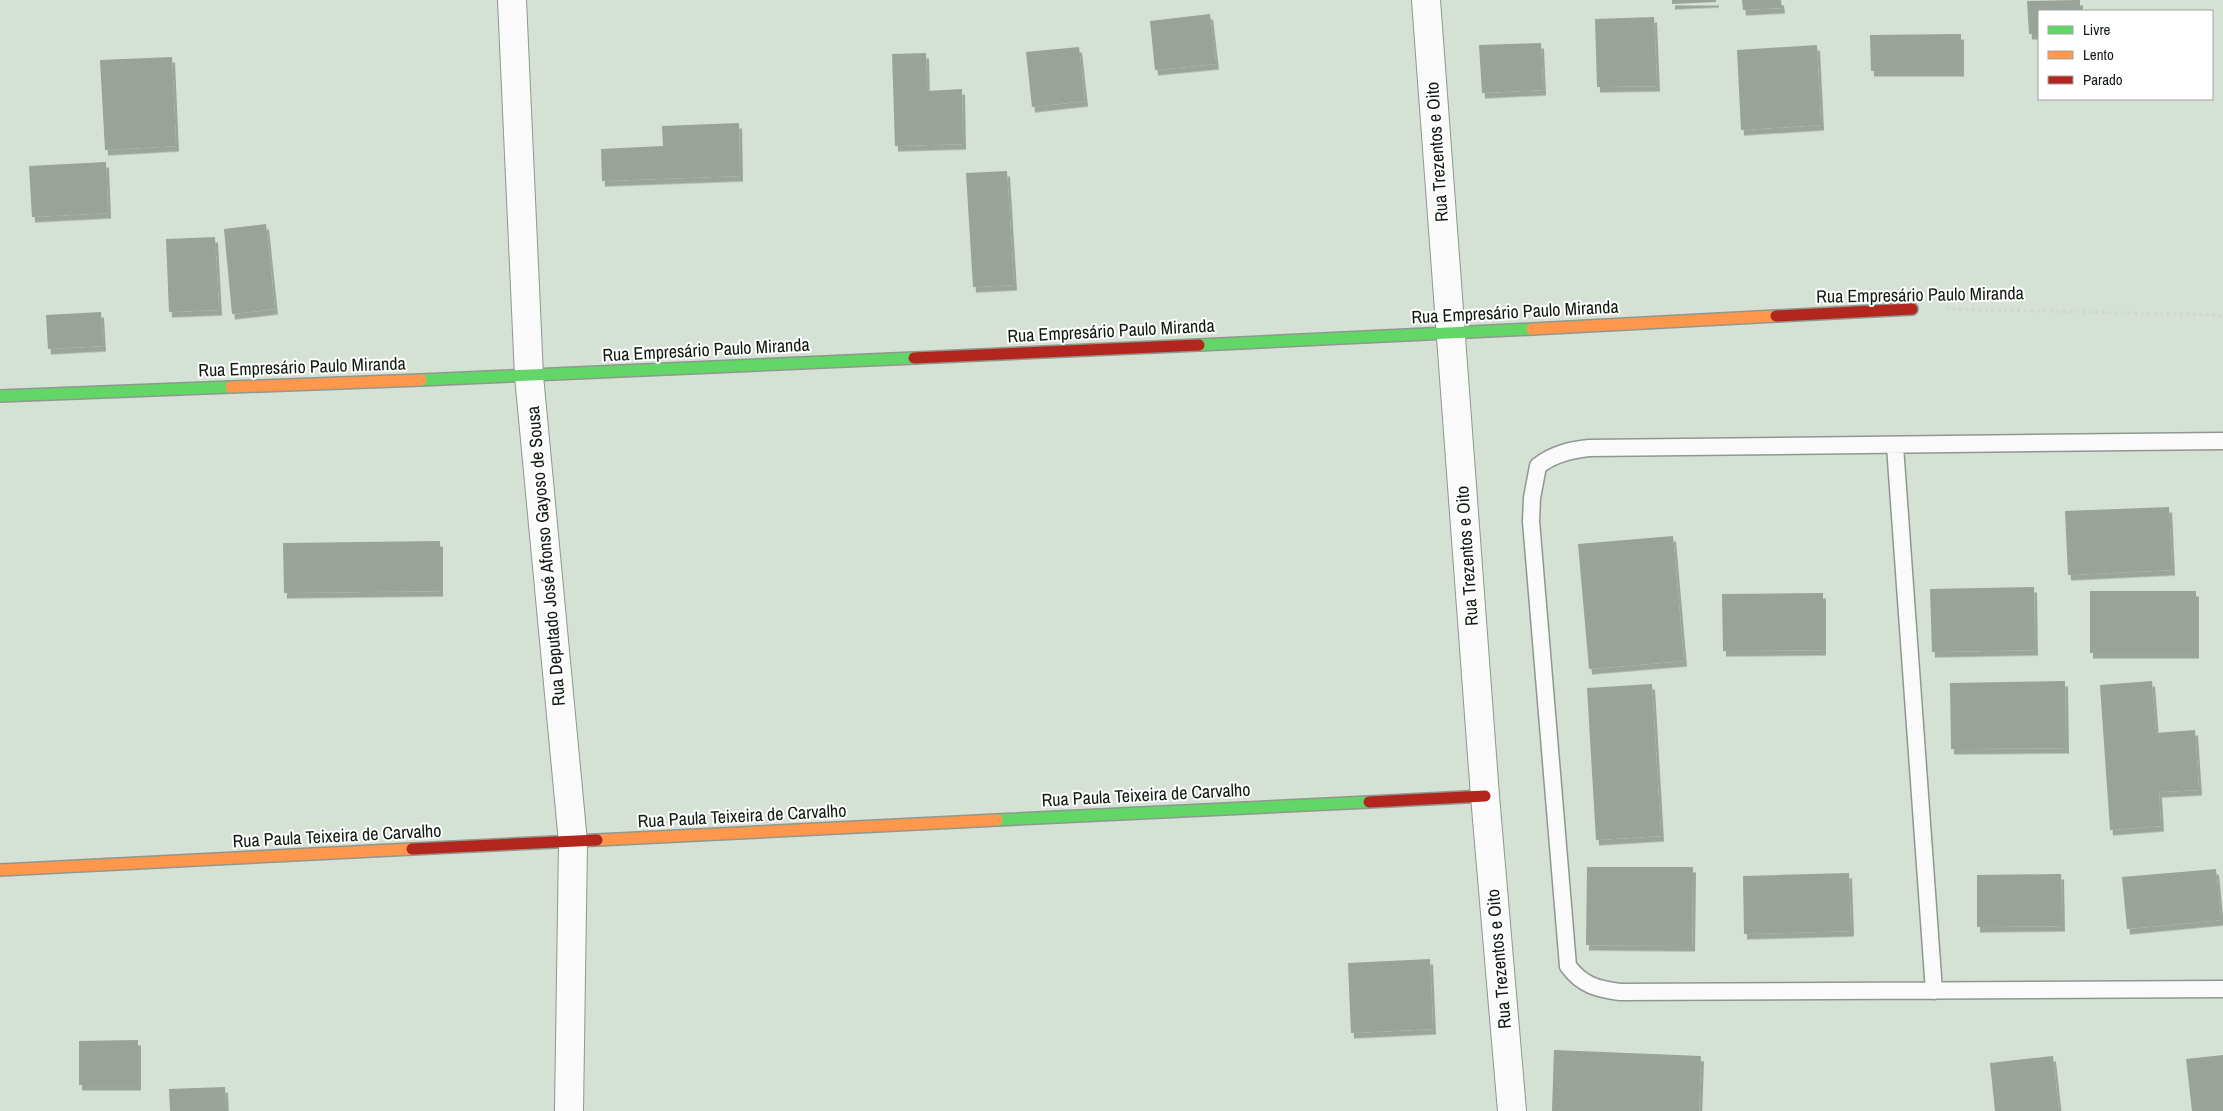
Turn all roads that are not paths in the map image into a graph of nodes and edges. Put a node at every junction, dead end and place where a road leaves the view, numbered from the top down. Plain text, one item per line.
1 (512, 0) edge
2 (1426, 0) edge
3 (1912, 309) road end
4 (1451, 334) junction
5 (529, 376) junction
6 (0, 396) edge
7 (2223, 441) edge
8 (1894, 446) junction
9 (1485, 796) junction
10 (573, 842) junction
11 (0, 870) edge
12 (2223, 989) edge
13 (1934, 991) junction
14 (569, 1111) edge
15 (1512, 1111) edge

1 - 5 street, Rua Deputado José Afonso Gayoso de Sousa
2 - 4 street, Rua Trezentos e Oito
3 - 4 street, Rua Empresário Paulo Miranda
4 - 5 street, Rua Empresário Paulo Miranda
4 - 9 street, Rua Trezentos e Oito
5 - 6 street, Rua Empresário Paulo Miranda
5 - 10 street, Rua Deputado José Afonso Gayoso de Sousa
7 - 8 lane
8 - 13 lane
8 - 13 lane
9 - 10 street, Rua Paula Teixeira de Carvalho
9 - 15 street, Rua Trezentos e Oito
10 - 11 street, Rua Paula Teixeira de Carvalho
10 - 14 street, Rua Deputado José Afonso Gayoso de Sousa
12 - 13 lane

